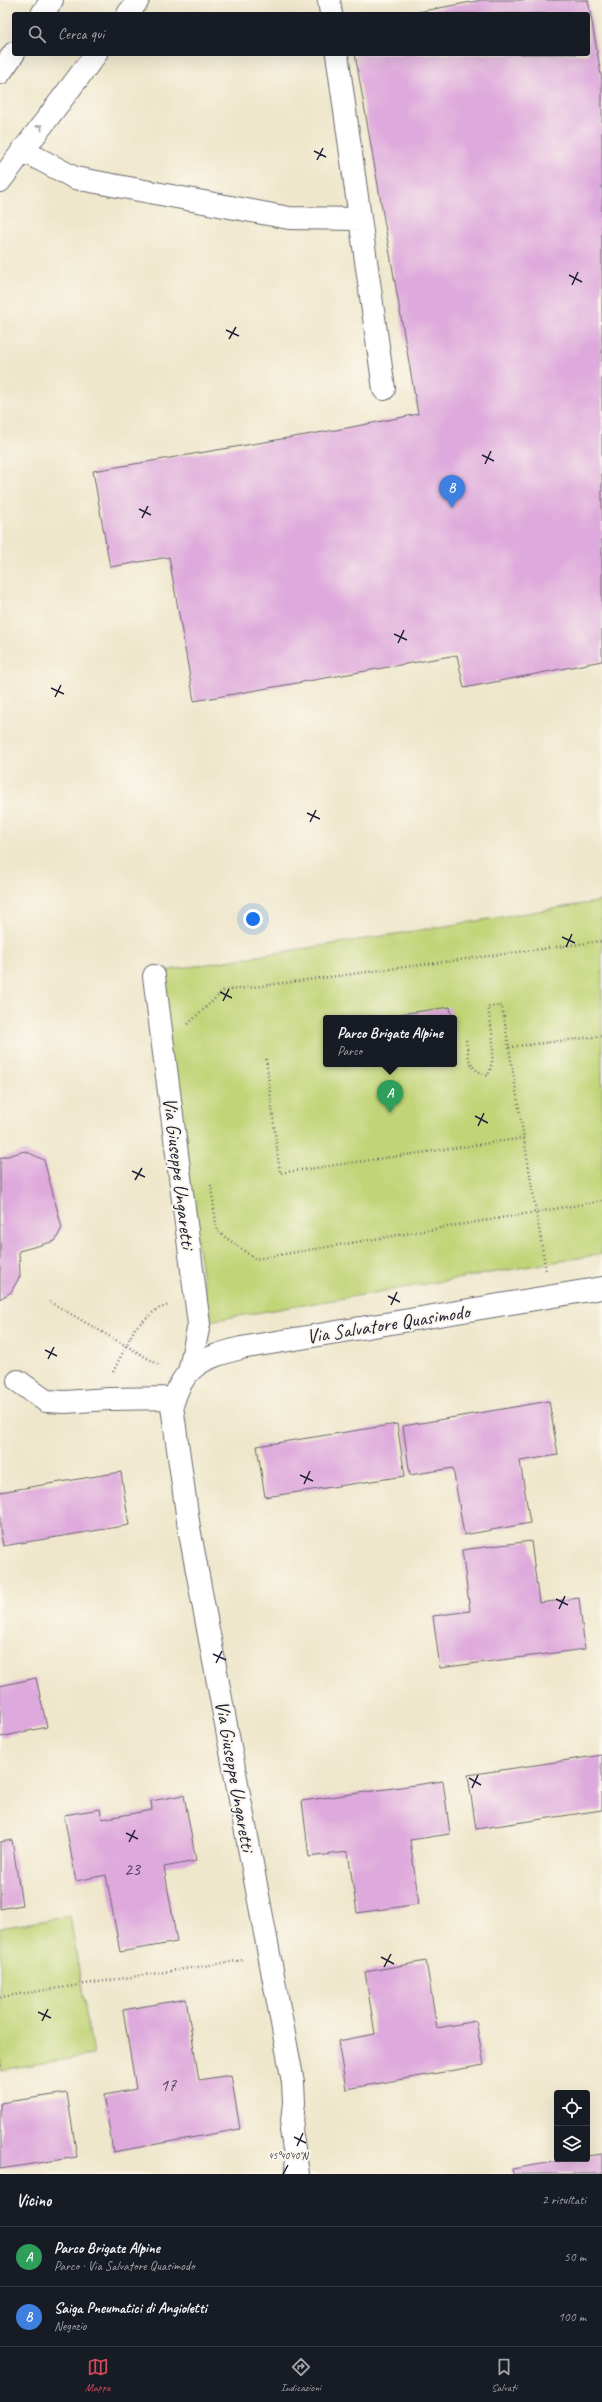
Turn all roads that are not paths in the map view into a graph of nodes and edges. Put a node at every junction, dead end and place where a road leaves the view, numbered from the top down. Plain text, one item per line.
1 (52, 0) edge
2 (138, 0) edge
3 (329, 0) edge
4 (43, 12) edge
5 (129, 12) edge
6 (331, 12) edge
7 (12, 56) edge
8 (94, 56) edge
9 (337, 56) edge
10 (0, 73) edge
11 (22, 150) junction
12 (0, 181) edge
13 (360, 219) junction
14 (384, 389) dead end
15 (154, 976) dead end
16 (602, 1288) edge
17 (187, 1374) junction
18 (18, 1381) dead end
19 (174, 1398) junction
20 (298, 2174) edge

1 - 4 main road
2 - 5 main road
3 - 6 main road
7 - 10 main road
11 -> 8 main road
9 - 13 main road
11 - 12 main road
11 - 13 main road
13 - 14 main road
15 - 17 main road, Via Giuseppe Ungaretti
16 - 17 main road, Via Salvatore Quasimodo
17 - 19 main road, Via Giuseppe Ungaretti
18 - 19 main road
19 - 20 main road, Via Giuseppe Ungaretti

